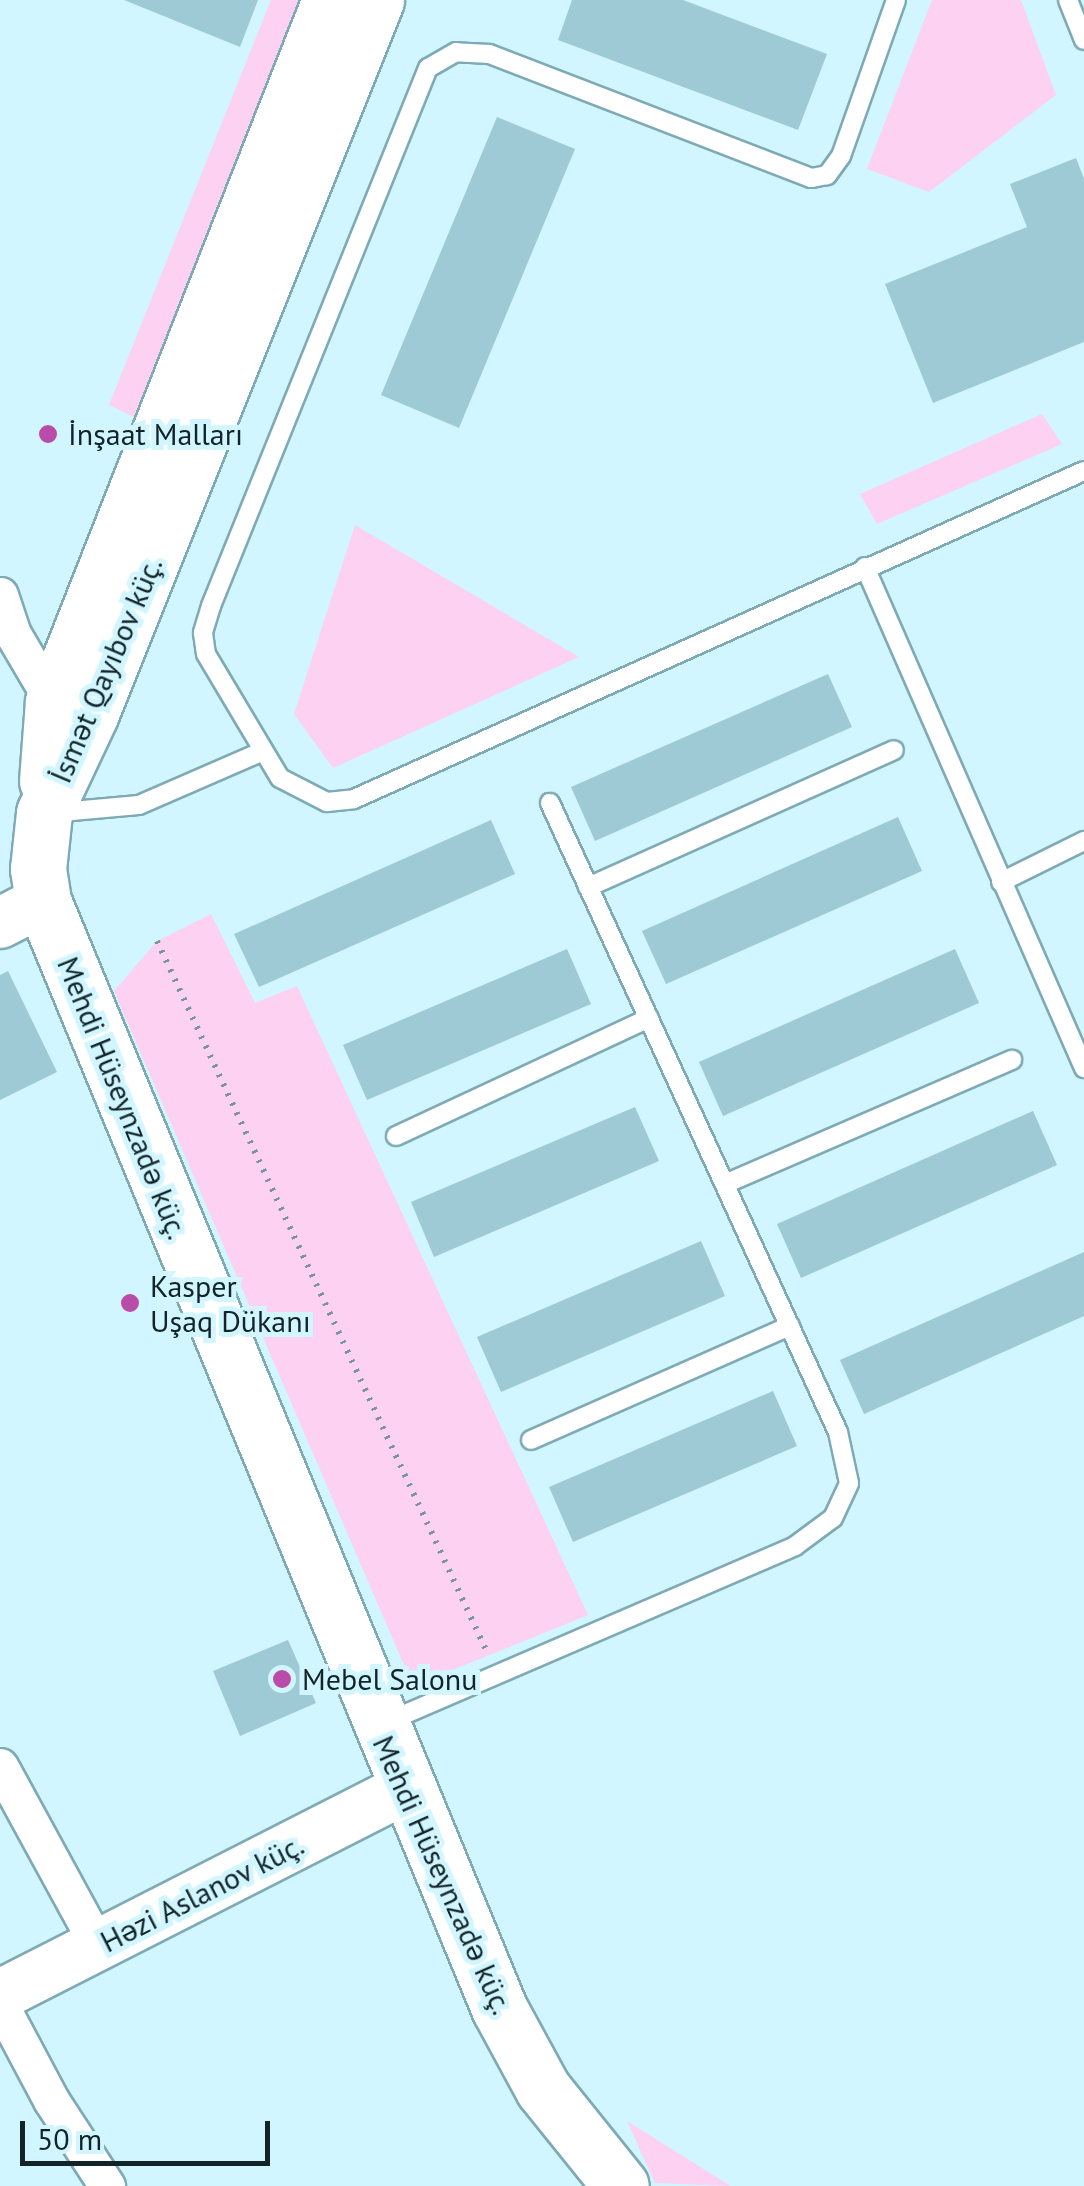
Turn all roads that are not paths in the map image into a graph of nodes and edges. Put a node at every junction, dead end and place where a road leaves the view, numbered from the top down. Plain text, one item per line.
1 (330, 0) edge
2 (376, 0) edge
3 (896, 0) edge
4 (1068, 0) edge
5 (1084, 40) edge
6 (1084, 471) edge
7 (865, 567) junction
8 (0, 595) edge
9 (53, 702) junction
10 (894, 750) dead end
11 (261, 752) junction
12 (550, 803) dead end
13 (44, 814) junction
14 (1084, 842) edge
15 (1001, 882) junction
16 (588, 887) junction
17 (22, 912) edge
18 (648, 1018) junction
19 (1012, 1060) dead end
20 (1084, 1068) edge
21 (396, 1136) dead end
22 (725, 1184) junction
23 (790, 1326) junction
24 (531, 1440) dead end
25 (378, 1727) junction
26 (0, 1766) edge
27 (404, 1790) junction
28 (98, 1946) junction
29 (0, 1995) edge
30 (0, 2004) edge
31 (107, 2186) edge
32 (621, 2186) edge

1 - 9 main road, İsmət Qayıbov küç.
2 - 13 main road, İsmət Qayıbov küç.
3 - 11 lane
4 - 5 lane
6 - 7 lane
7 - 11 lane
7 - 15 lane
8 - 9 street
9 - 13 main road, İsmət Qayıbov küç.
10 - 16 lane
11 - 13 lane
12 - 16 lane
13 - 17 main road, Mehdi Hüseynzadə küç.
14 - 15 lane
15 - 20 lane
16 - 18 lane
17 - 25 main road, Mehdi Hüseynzadə küç.
18 - 21 lane
18 - 22 lane
19 - 22 lane
22 - 23 lane
23 - 24 lane
23 - 25 lane
25 - 27 main road, Mehdi Hüseynzadə küç.
26 - 28 street
27 - 28 main road, Həzi Aslanov küç.
27 - 32 main road, Mehdi Hüseynzadə küç.
28 - 29 main road, Həzi Aslanov küç.
30 - 31 street

